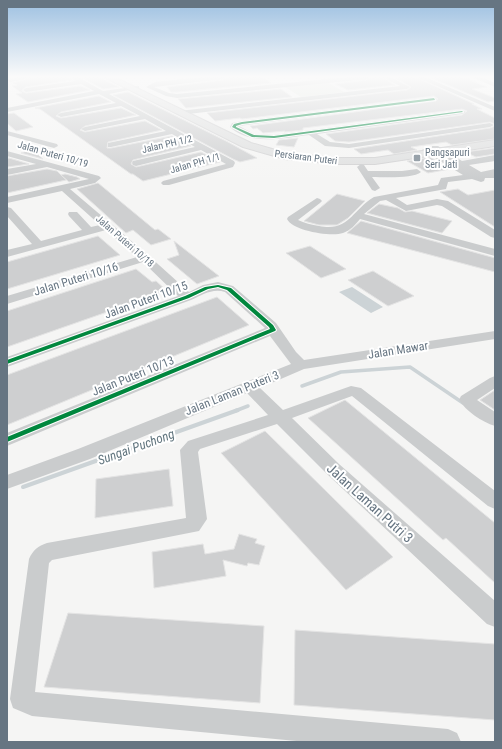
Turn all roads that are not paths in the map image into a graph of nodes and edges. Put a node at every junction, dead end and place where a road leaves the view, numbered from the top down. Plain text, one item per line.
1 (78, 112) edge
2 (136, 112) edge
3 (183, 112) edge
4 (335, 112) edge
5 (372, 112) edge
6 (463, 112) edge
7 (61, 115) dead end
8 (146, 117) junction
9 (480, 120) dead end
10 (389, 121) junction
11 (85, 129) dead end
12 (174, 131) junction
13 (310, 132) junction
14 (7, 133) edge
15 (417, 137) junction
16 (495, 140) edge
17 (495, 143) edge
18 (111, 145) dead end
19 (54, 146) dead end
20 (203, 147) junction
21 (434, 151) junction
22 (7, 153) edge
23 (495, 158) edge
24 (358, 160) junction
25 (136, 163) dead end
26 (47, 164) junction
27 (457, 164) junction
28 (7, 172) edge
29 (417, 172) dead end
30 (365, 174) junction
31 (495, 174) edge
32 (479, 180) edge
33 (166, 183) dead end
34 (63, 187) junction
35 (375, 188) dead end
36 (387, 197) junction
37 (7, 200) edge
38 (317, 201) dead end
39 (7, 210) edge
40 (73, 214) dead end
41 (358, 215) junction
42 (108, 226) junction
43 (89, 231) junction
44 (495, 235) edge
45 (495, 240) edge
46 (462, 244) junction
47 (39, 245) junction
48 (495, 253) edge
49 (7, 254) edge
50 (145, 258) junction
51 (187, 297) junction
52 (7, 300) edge
53 (271, 331) junction
54 (495, 335) edge
55 (7, 362) edge
56 (301, 365) junction
57 (495, 381) edge
58 (249, 386) junction
59 (279, 417) junction
60 (495, 420) edge
61 (7, 440) edge
62 (7, 482) edge
63 (495, 500) edge
64 (495, 616) edge
65 (448, 742) edge

1 - 7 street
2 - 8 street
3 - 24 main road, Persiaran Puteri
4 - 13 street
5 - 10 street
6 - 10 street
8 - 11 street
8 - 12 street
9 - 15 street
10 - 13 street
10 - 15 street
12 - 18 street
12 - 20 street
13 - 15 street
14 - 19 street
16 - 21 main road, Persiaran Puteri
17 - 21 main road, Persiaran Puteri
20 - 25 street, Jalan PH 1/2
20 - 33 street, Jalan PH 1/1
21 - 24 main road, Persiaran Puteri
21 - 27 street
22 - 26 street, Jalan Puteri 10/19
23 - 27 street
24 - 30 street
26 - 28 street
26 - 34 street, Jalan Puteri 10/19
27 - 32 street
29 - 30 street
30 - 35 street
31 - 32 street
32 - 36 street
34 - 37 street, Jalan Puteri 10/19
34 - 42 street, Jalan Puteri 10/18
36 - 41 street
36 - 44 street
38 - 41 street
39 - 47 street
40 - 43 street
41 - 46 street
42 - 43 street
42 - 50 street, Jalan Puteri 10/18
43 - 47 street
45 - 46 street
46 - 48 street
47 - 49 street
50 - 51 street, Jalan Puteri 10/18
50 - 52 street, Jalan Puteri 10/16
51 - 53 street, Jalan Puteri 10/15
51 - 55 street, Jalan Puteri 10/15
53 - 56 street, Jalan Puteri 10/15
53 - 61 street, Jalan Puteri 10/13
54 - 56 street, Jalan Mawar
56 - 58 street, Jalan Laman Puteri 3
57 - 60 street
58 - 59 street, Jalan Laman Putri 3
58 - 62 street, Jalan Laman Puteri 3
59 - 63 street
59 - 64 street, Jalan Laman Putri 3
59 - 65 street

